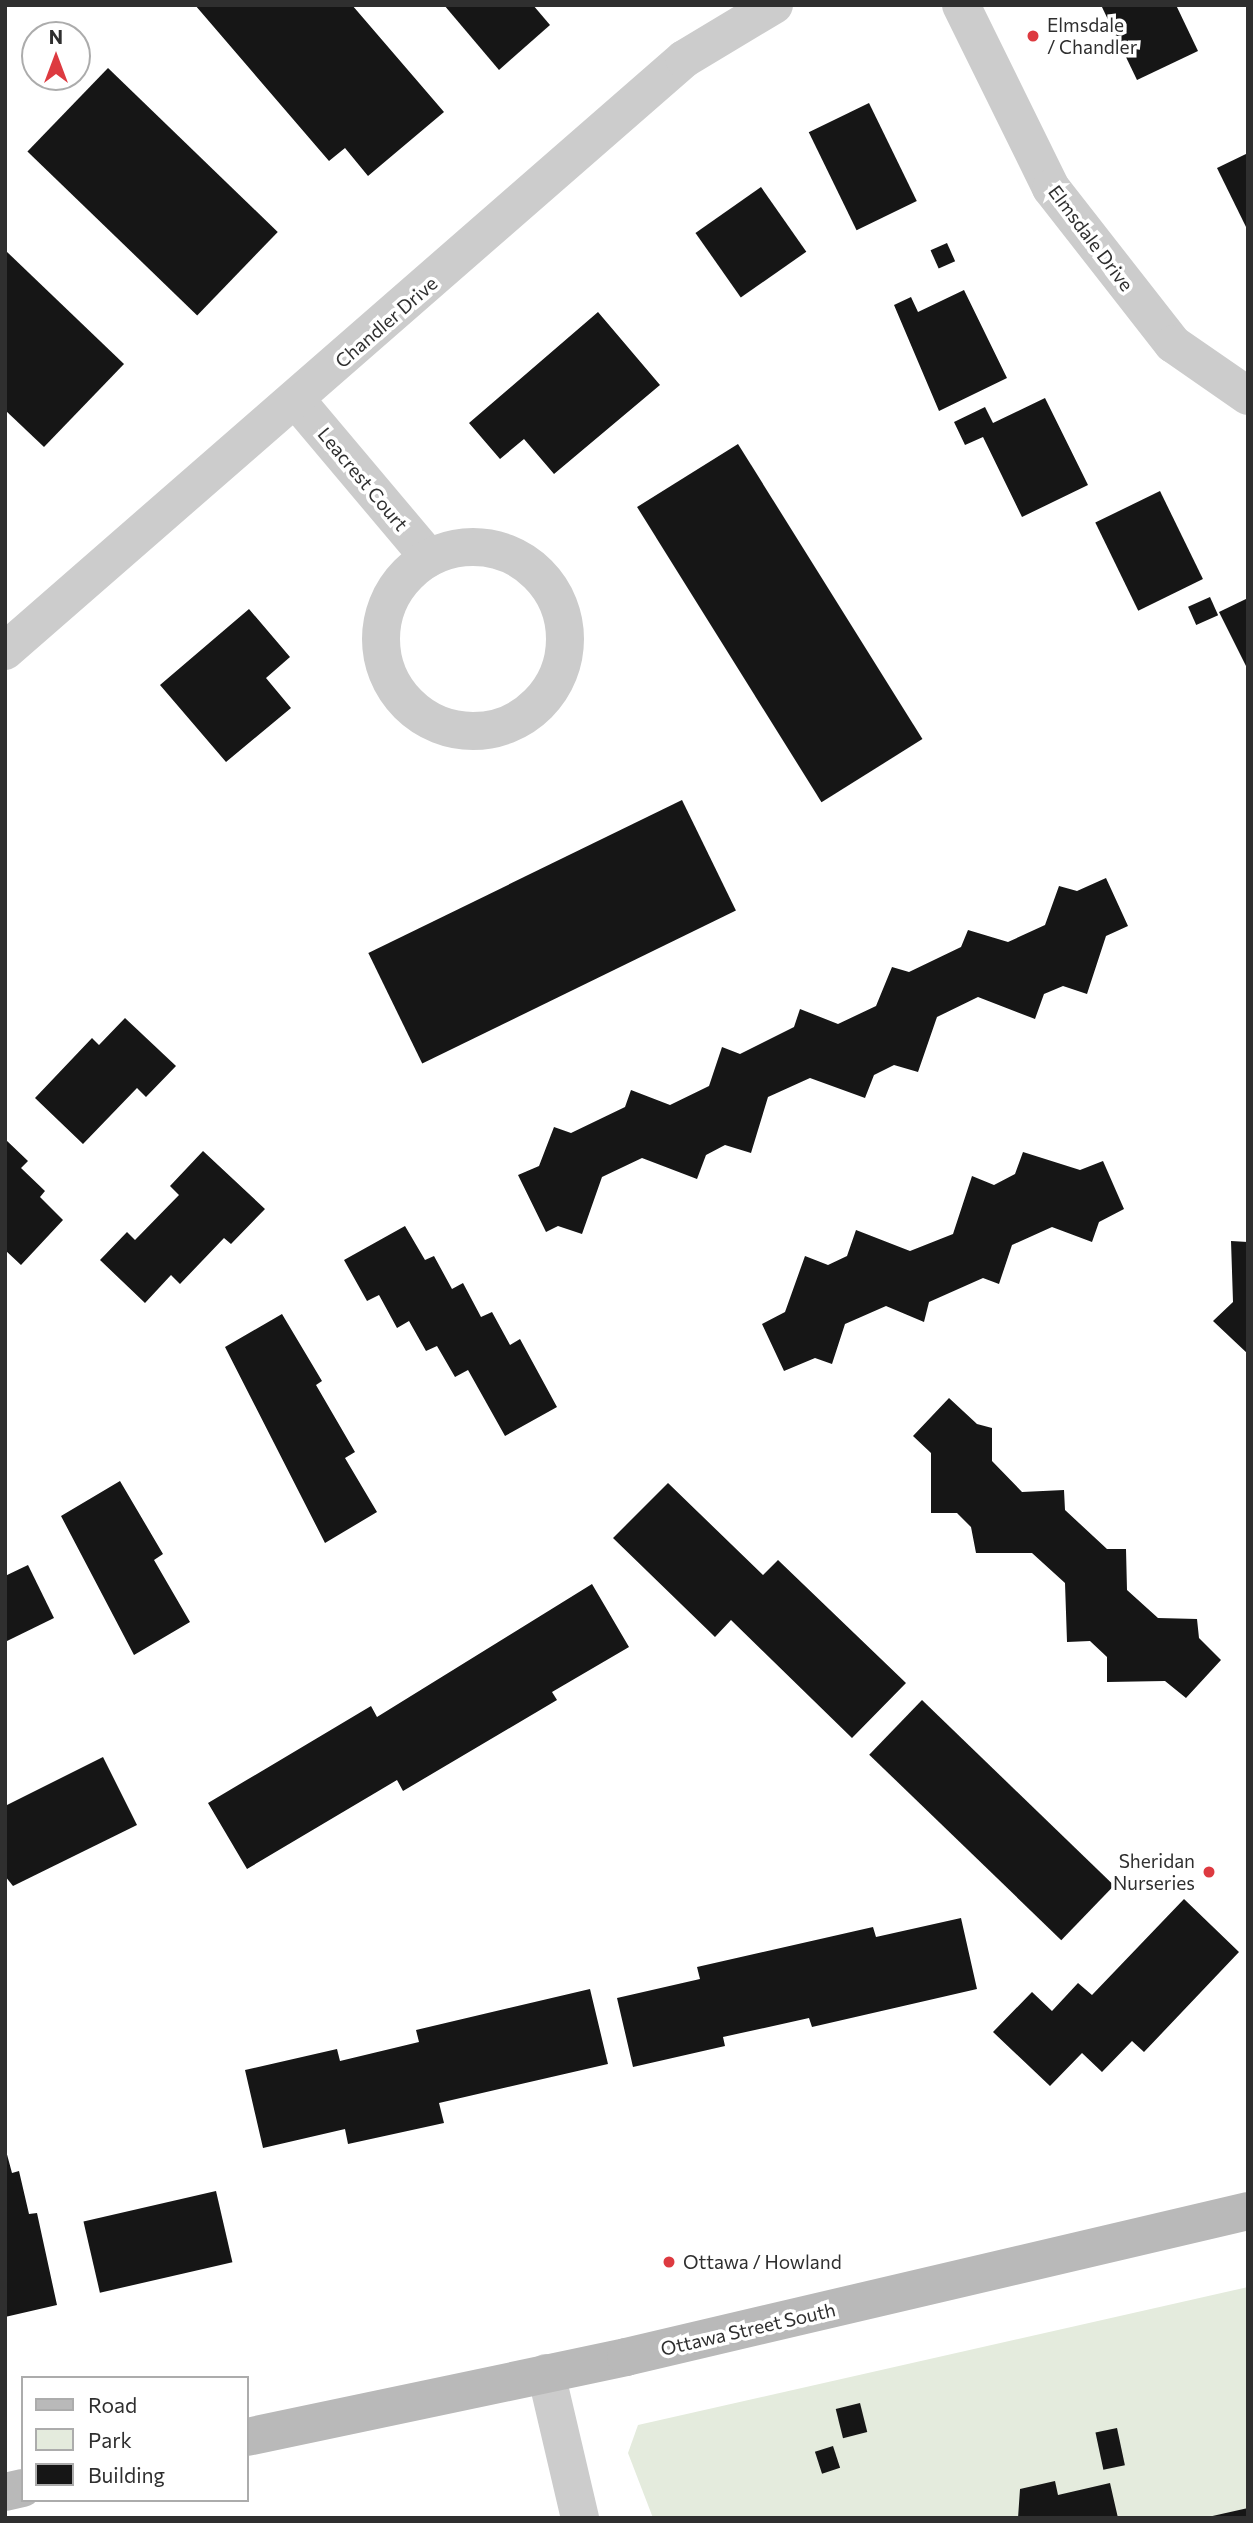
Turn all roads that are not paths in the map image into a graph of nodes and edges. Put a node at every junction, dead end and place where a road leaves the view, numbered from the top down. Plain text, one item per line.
1 (774, 5) edge
2 (961, 5) edge
3 (1248, 396) edge
4 (297, 401) junction
5 (429, 558) junction
6 (5, 651) edge
7 (1248, 2211) edge
8 (546, 2373) junction
9 (248, 2437) edge
10 (580, 2518) edge

1 - 4 street, Chandler Drive
2 - 3 street, Elmsdale Drive
4 - 5 street, Leacrest Court
4 - 6 street, Chandler Drive
5 - 5 street
7 - 8 main road, Ottawa Street South
8 - 9 main road, Ottawa Street South
8 - 10 street

